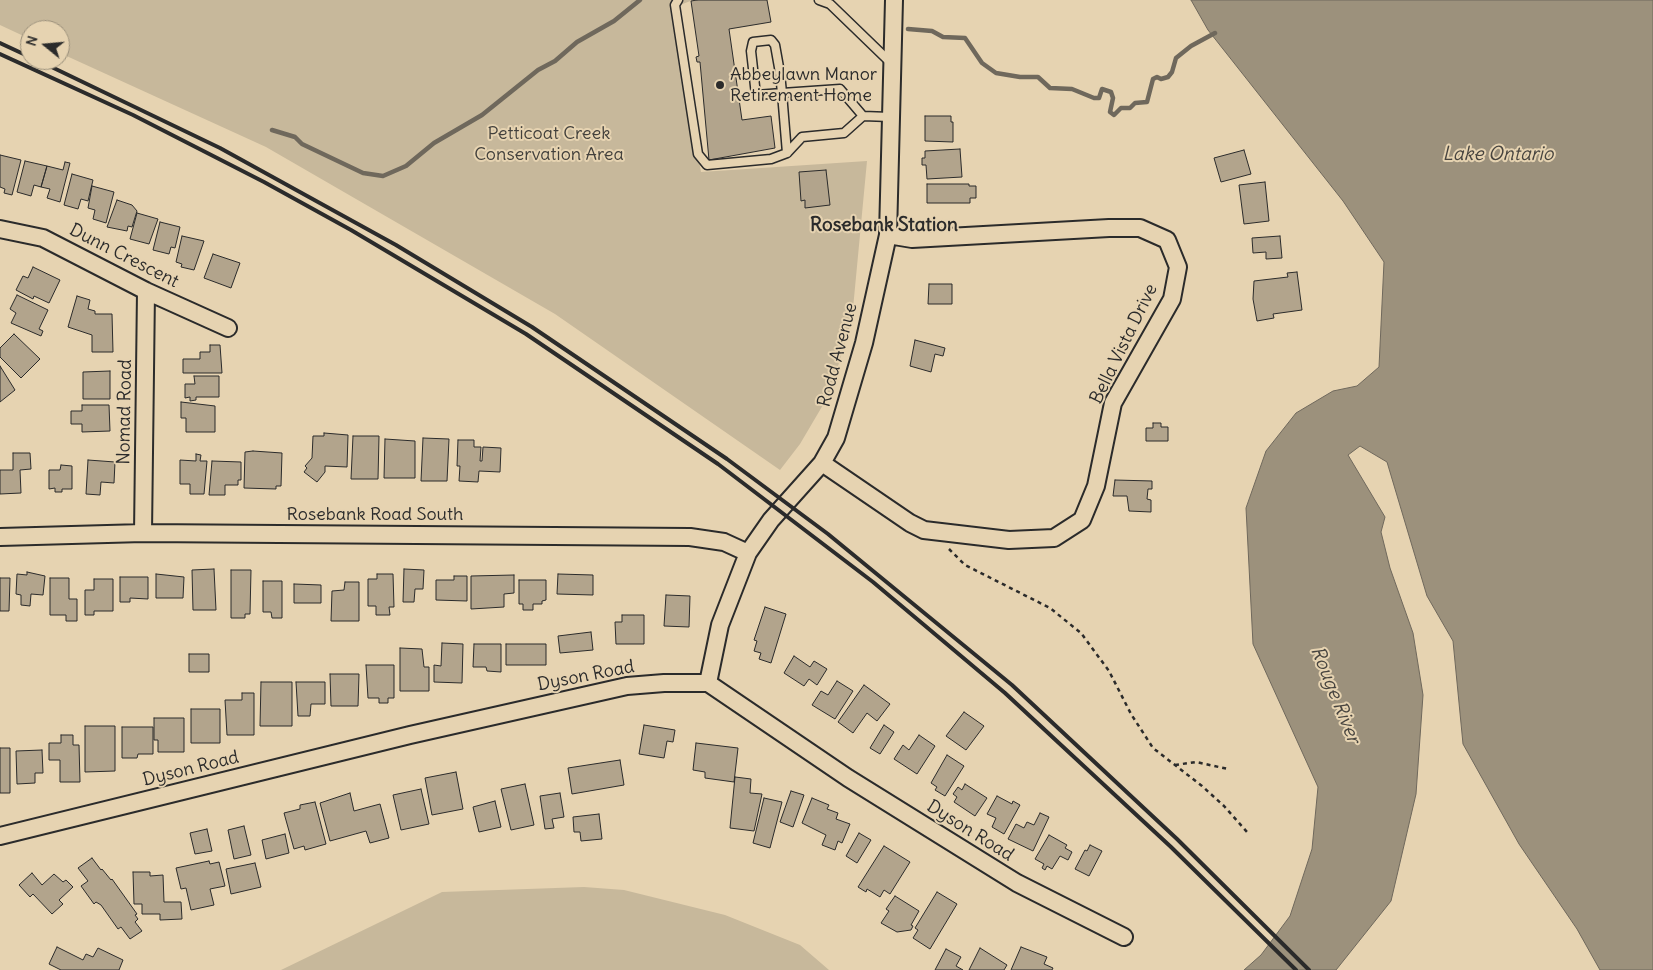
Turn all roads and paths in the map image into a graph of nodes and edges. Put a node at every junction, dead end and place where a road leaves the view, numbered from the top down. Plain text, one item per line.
1 (678, 0) edge
2 (819, 0) edge
3 (894, 0) edge
4 (892, 64) junction
5 (782, 93) junction
6 (863, 116) junction
7 (890, 116) junction
8 (787, 153) junction
9 (0, 229) edge
10 (888, 235) junction
11 (146, 291) junction
12 (228, 328) dead end
13 (822, 463) junction
14 (924, 530) junction
15 (143, 534) junction
16 (0, 537) edge
17 (748, 553) junction
18 (708, 684) junction
19 (1175, 765) junction
20 (1228, 769) dead end
21 (1247, 832) dead end
22 (0, 836) edge
23 (1124, 937) dead end

1 - 8 lane
2 - 4 lane
3 - 4 street, Rodd Avenue
4 - 7 street, Rodd Avenue
5 - 5 lane
5 - 6 lane
5 - 8 lane
6 - 7 lane
6 - 8 lane
7 - 10 street, Rodd Avenue
9 - 11 street, Dunn Crescent
10 - 13 street, Rodd Avenue
10 - 14 street, Bella Vista Drive
11 - 12 street, Dunn Crescent
11 - 15 street, Nomad Road
13 - 14 street, Bella Vista Drive
13 - 17 street, Rodd Avenue
14 - 19 path
15 - 16 street, Rosebank Road South
15 - 17 street, Rosebank Road South
17 - 18 street, Rodd Avenue
18 - 22 street, Dyson Road
18 - 23 street, Dyson Road
19 - 20 path
19 - 21 path

